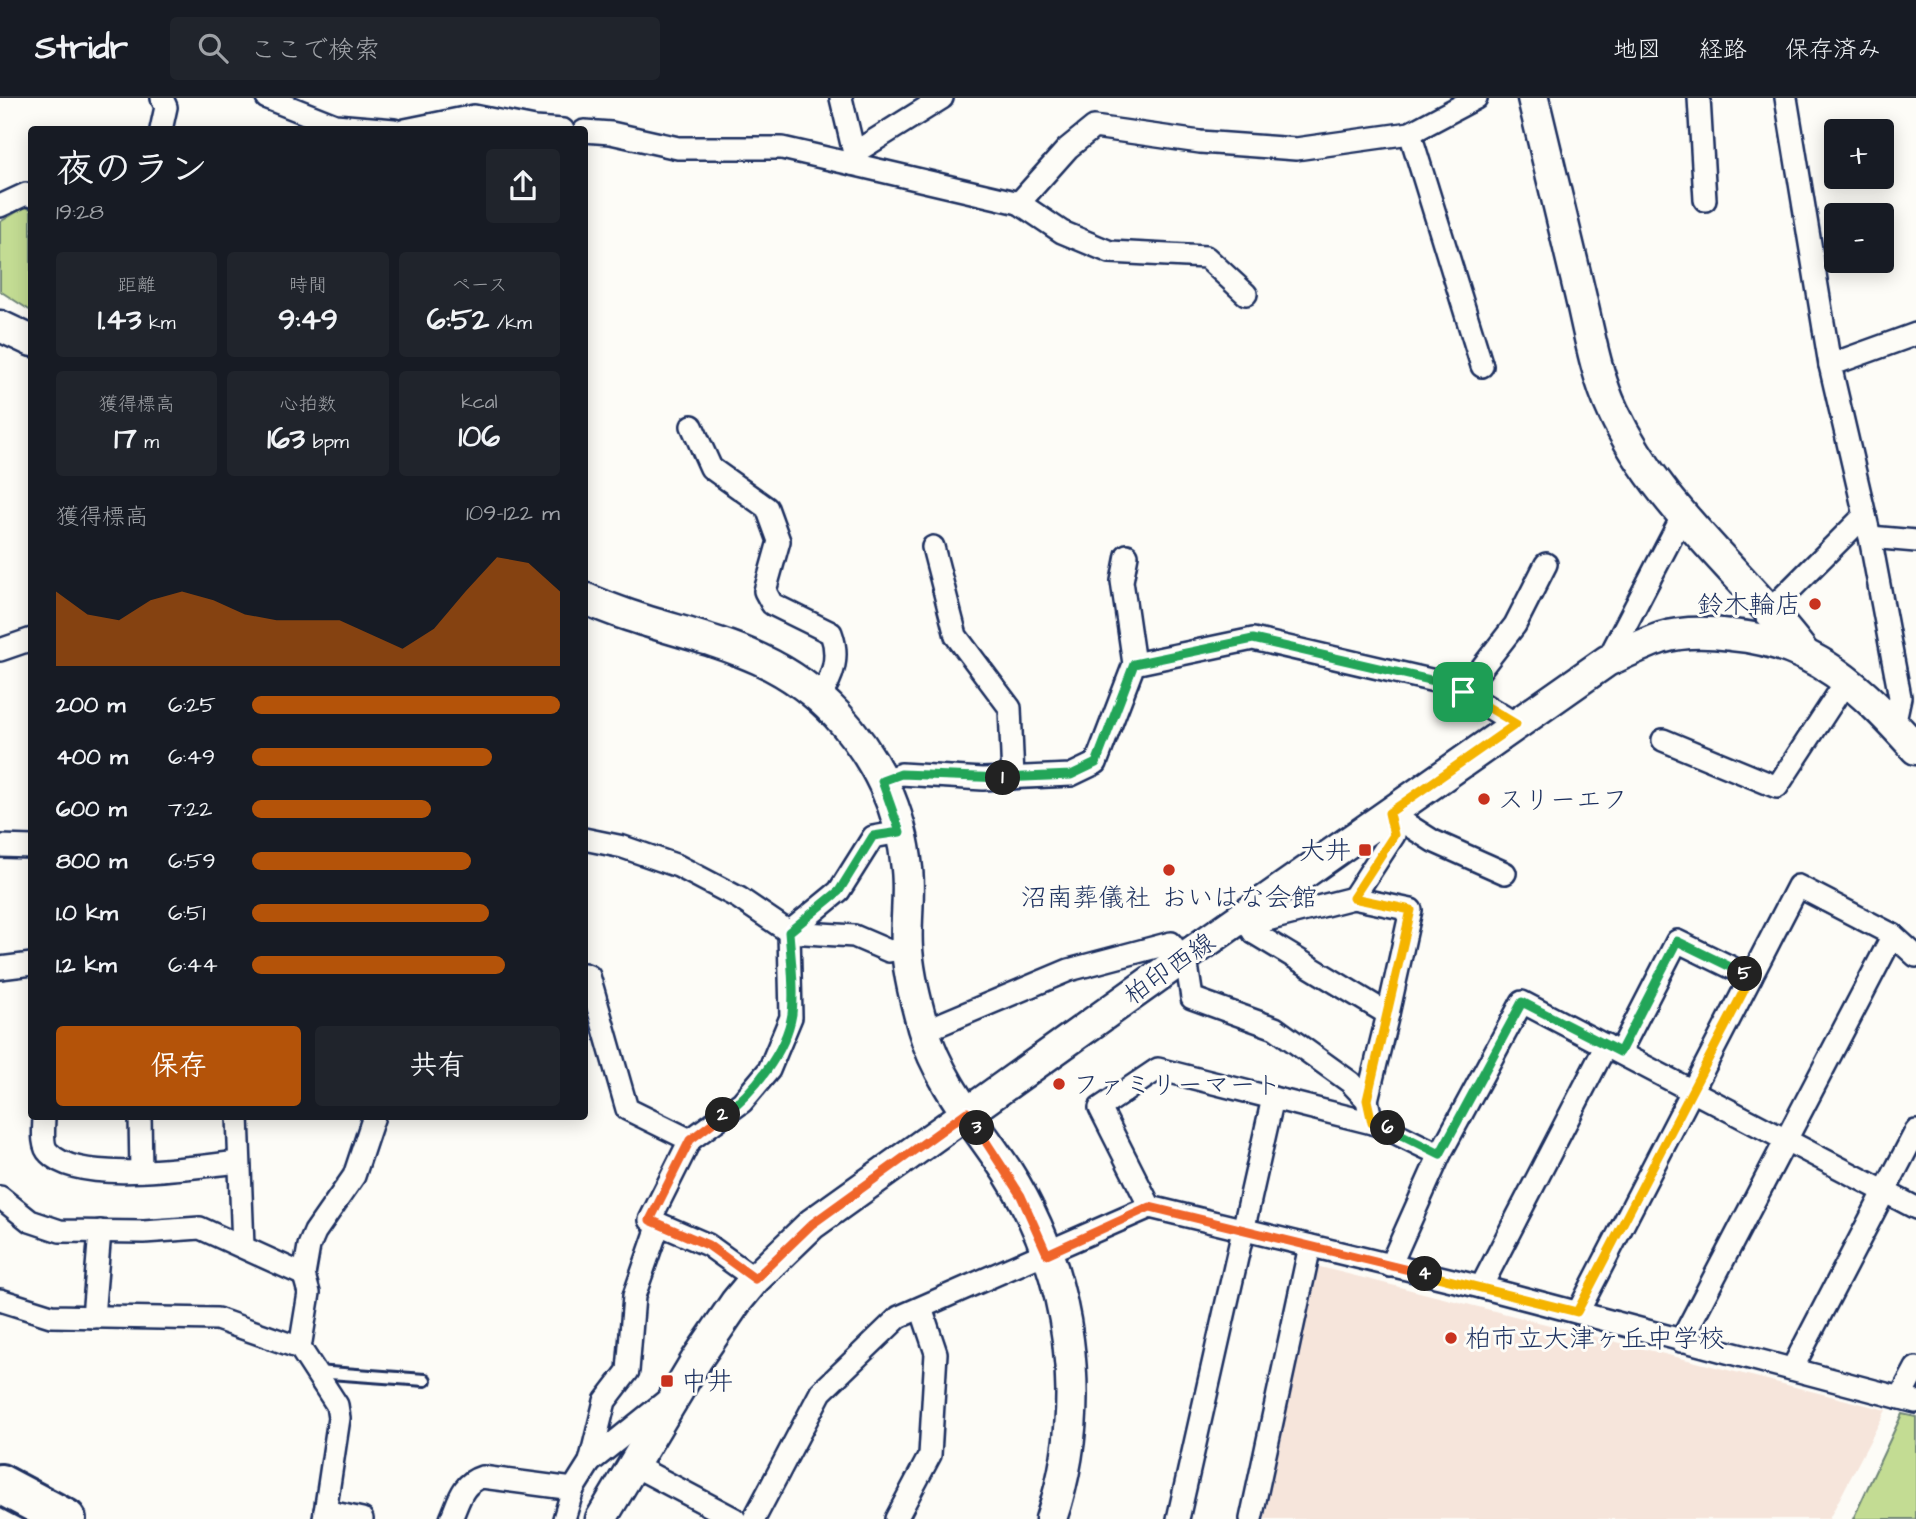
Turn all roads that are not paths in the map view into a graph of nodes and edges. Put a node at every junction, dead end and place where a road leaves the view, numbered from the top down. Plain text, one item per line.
1 (162, 98) edge
2 (267, 98) edge
3 (841, 98) edge
4 (942, 98) edge
5 (1476, 98) edge
6 (1533, 98) edge
7 (1699, 98) edge
8 (1786, 98) edge
9 (162, 126) edge
10 (347, 126) edge
11 (425, 126) edge
12 (525, 126) edge
13 (588, 131) edge
14 (1410, 133) junction
15 (853, 159) junction
16 (28, 195) edge
17 (1705, 200) dead end
18 (1020, 203) junction
19 (0, 206) edge
20 (1246, 294) dead end
21 (0, 326) edge
22 (1916, 334) edge
23 (28, 339) edge
24 (1830, 365) junction
25 (1482, 366) dead end
26 (692, 426) dead end
27 (1865, 515) junction
28 (1682, 517) junction
29 (1870, 537) junction
30 (1916, 541) edge
31 (933, 547) dead end
32 (1127, 555) dead end
33 (1546, 564) dead end
34 (588, 606) edge
35 (1770, 610) junction
36 (28, 640) edge
37 (0, 650) edge
38 (1803, 652) junction
39 (1607, 661) junction
40 (1134, 664) junction
41 (1847, 680) junction
42 (1463, 692) junction
43 (819, 698) junction
44 (1516, 724) junction
45 (1894, 725) junction
46 (1663, 740) dead end
47 (1916, 749) edge
48 (1013, 778) junction
49 (882, 781) junction
50 (1389, 813) junction
51 (900, 832) junction
52 (588, 840) edge
53 (0, 846) edge
54 (28, 847) edge
55 (1505, 873) dead end
56 (1353, 898) junction
57 (1248, 925) junction
58 (789, 932) junction
59 (1892, 935) junction
60 (907, 948) junction
61 (1916, 956) edge
62 (1182, 958) junction
63 (28, 964) edge
64 (0, 968) edge
65 (588, 976) edge
66 (1751, 977) junction
67 (1388, 1014) junction
68 (924, 1031) junction
69 (1613, 1048) junction
70 (1693, 1090) junction
71 (1273, 1098) junction
72 (1367, 1100) junction
73 (967, 1112) junction
74 (44, 1120) edge
75 (140, 1120) edge
76 (238, 1120) edge
77 (373, 1120) edge
78 (1372, 1123) junction
79 (1916, 1131) edge
80 (1787, 1138) junction
81 (690, 1140) junction
82 (1440, 1154) junction
83 (239, 1162) junction
84 (141, 1171) junction
85 (1885, 1191) junction
86 (0, 1197) edge
87 (1150, 1207) junction
88 (1916, 1208) edge
89 (659, 1224) junction
90 (1243, 1230) junction
91 (100, 1231) junction
92 (243, 1247) junction
93 (1310, 1247) junction
94 (1047, 1254) junction
95 (1390, 1266) junction
96 (304, 1275) junction
97 (755, 1279) junction
98 (1482, 1287) junction
99 (0, 1300) edge
100 (921, 1308) junction
101 (1577, 1312) junction
102 (93, 1317) junction
103 (1681, 1341) junction
104 (300, 1348) junction
105 (1916, 1368) edge
106 (1792, 1369) junction
107 (316, 1372) junction
108 (425, 1380) dead end
109 (676, 1393) junction
110 (1908, 1400) edge
111 (590, 1462) junction
112 (633, 1465) junction
113 (0, 1484) edge
114 (573, 1489) junction
115 (0, 1511) edge
116 (324, 1515) edge
117 (16, 1519) edge
118 (66, 1519) edge
119 (362, 1519) edge
120 (451, 1519) edge
121 (564, 1519) edge
122 (601, 1519) edge
123 (735, 1519) edge
124 (754, 1519) edge
125 (896, 1519) edge
126 (1051, 1519) edge
127 (1178, 1519) edge
128 (1251, 1519) edge

1 - 9 street
2 - 10 street
3 - 15 street
4 - 15 street
5 - 14 street
6 - 28 street
7 - 17 street
8 - 24 street
11 - 12 street
13 - 15 street
14 - 18 street
14 - 25 street
15 - 18 street
16 - 19 street
18 - 20 street
21 - 23 street
22 - 24 street
24 - 27 street
26 - 43 street
27 - 29 street
27 - 35 street
28 - 35 street
28 - 39 street
29 - 30 street
29 - 45 street
31 - 48 street
32 - 40 street
33 - 42 street
34 - 43 street
35 - 38 street
36 - 37 street
38 - 39 street, 柏印西線
38 - 41 street, 柏印西線
39 - 44 street, 柏印西線
40 - 42 street
40 - 48 street
41 - 45 street, 柏印西線
41 - 46 street
42 - 44 street
43 - 49 street
44 - 50 street, 柏印西線
45 - 47 street, 柏印西線
48 - 49 street
49 - 51 street
50 - 55 street
50 - 56 street
50 - 57 street, 柏印西線
51 - 58 street
51 - 60 street
52 - 58 street
53 - 54 street
56 - 57 street
56 - 67 street
57 - 62 street, 柏印西線
57 - 67 street
58 - 60 street
58 - 81 street
59 - 61 street
59 - 66 street
59 - 80 street
60 - 68 street
62 - 68 street
62 - 72 street
62 - 73 street, 柏印西線
63 - 64 street
65 - 81 street
66 - 69 street
66 - 70 street
67 - 72 street
68 - 73 street
69 - 70 street
69 - 82 street
69 - 98 street
70 - 80 street
70 - 101 street
71 - 78 street
71 - 87 street
71 - 90 street
72 - 78 street
73 - 94 street
73 - 97 street, 柏印西線
74 - 84 street
75 - 84 street
76 - 83 street
77 - 96 street
78 - 82 street
79 - 85 street
80 - 85 street
80 - 103 street
81 - 89 street
82 - 95 street
83 - 84 street
83 - 92 street
85 - 88 street
85 - 106 street
86 - 91 street
87 - 90 street
87 - 94 street
89 - 97 street
89 - 111 street
90 - 93 street
90 - 127 street
91 - 92 street
91 - 102 street
92 - 96 street
93 - 95 street
93 - 128 street
94 - 100 street
94 - 126 street
95 - 98 street
96 - 104 street
97 - 109 street, 柏印西線
98 - 101 street
99 - 102 street
100 - 124 street
100 - 125 street
101 - 103 street
102 - 104 street
103 - 106 street
104 - 107 street
105 - 110 street
106 - 110 street
107 - 108 lane
107 - 116 street
109 - 111 street
109 - 112 street, 柏印西線
111 - 114 street
112 - 122 street, 柏印西線
112 - 123 street
113 - 118 highway
114 - 120 street
114 - 121 street
115 - 117 highway
116 - 119 street

